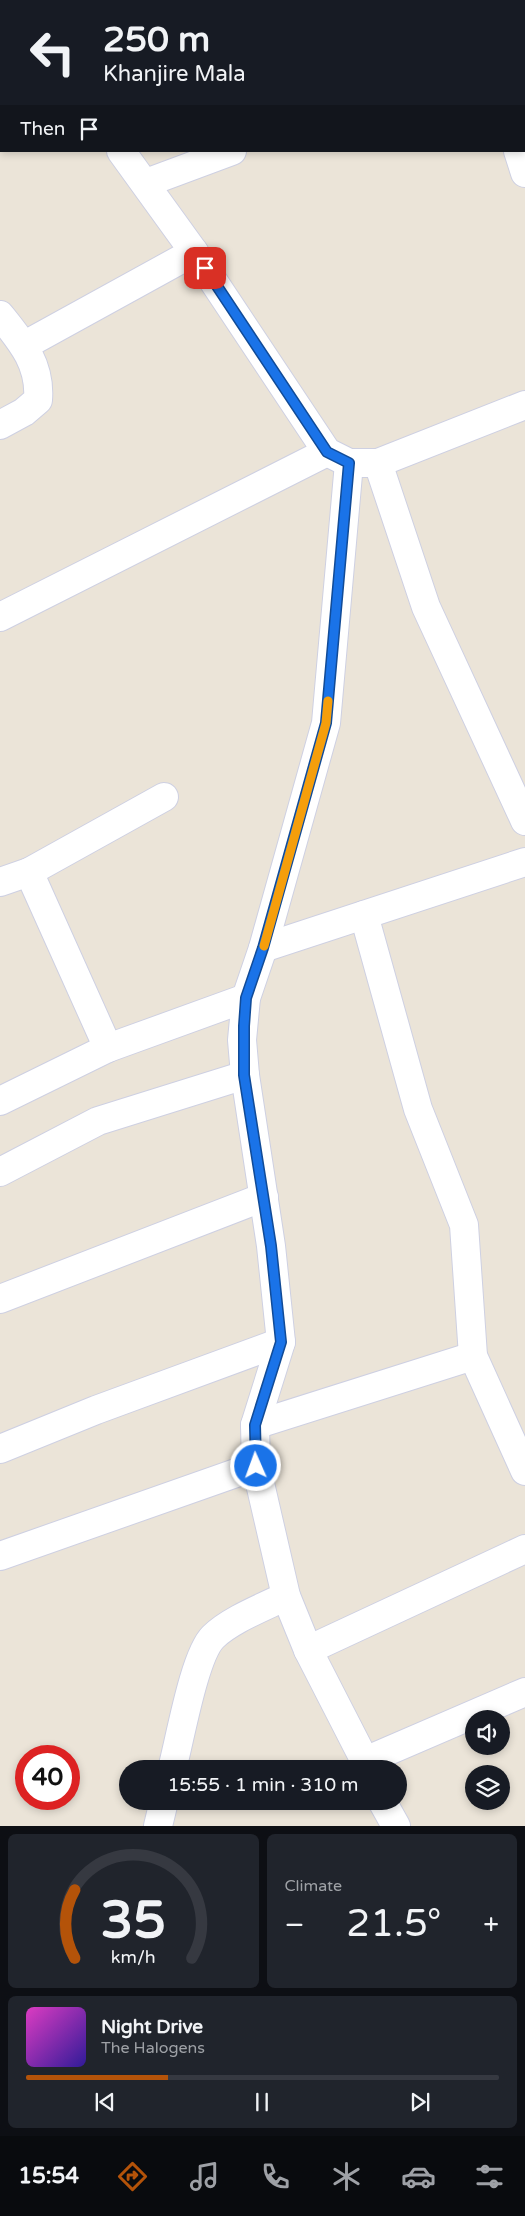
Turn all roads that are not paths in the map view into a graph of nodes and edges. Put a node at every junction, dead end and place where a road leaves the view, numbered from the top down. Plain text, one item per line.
1 (122, 152) edge
2 (229, 152) edge
3 (518, 152) edge
4 (525, 173) edge
5 (146, 183) junction
6 (194, 252) junction
7 (0, 315) edge
8 (25, 345) junction
9 (525, 405) edge
10 (0, 425) edge
11 (338, 458) junction
12 (378, 463) junction
13 (0, 617) edge
14 (164, 797) dead end
15 (525, 821) edge
16 (525, 862) edge
17 (29, 872) junction
18 (0, 882) edge
19 (364, 915) junction
20 (263, 948) junction
21 (246, 998) junction
22 (108, 1048) junction
23 (244, 1075) junction
24 (0, 1102) edge
25 (0, 1172) edge
26 (264, 1197) junction
27 (0, 1299) edge
28 (281, 1342) junction
29 (473, 1356) junction
30 (255, 1425) junction
31 (0, 1449) edge
32 (256, 1466) junction
33 (525, 1471) edge
34 (525, 1549) edge
35 (0, 1556) edge
36 (286, 1596) junction
37 (308, 1650) junction
38 (525, 1692) edge
39 (174, 1760) edge
40 (364, 1760) edge
41 (378, 1760) edge
42 (162, 1810) edge
43 (387, 1810) edge
44 (158, 1826) edge
45 (396, 1826) edge

1 - 5 street
2 - 5 street
3 - 4 street
5 - 6 street
6 - 8 street
6 - 11 street
7 - 8 street
8 - 10 street
9 - 12 street
11 - 12 street
11 - 13 street
11 - 20 street
12 - 15 street
14 - 17 street
16 - 19 street
17 - 18 street
17 - 22 street
19 - 20 street
19 - 29 street
20 - 21 street
21 - 22 street
21 - 23 street
22 - 24 street
23 - 25 street
23 - 26 street
26 - 27 street
26 - 28 street
28 - 30 street
28 - 31 street
29 - 30 street
29 - 33 street
30 - 32 street
32 - 35 street
32 - 36 street
34 - 37 street
36 - 37 street
36 - 39 street
37 - 40 street
38 - 41 street
42 - 44 street
43 - 45 street

